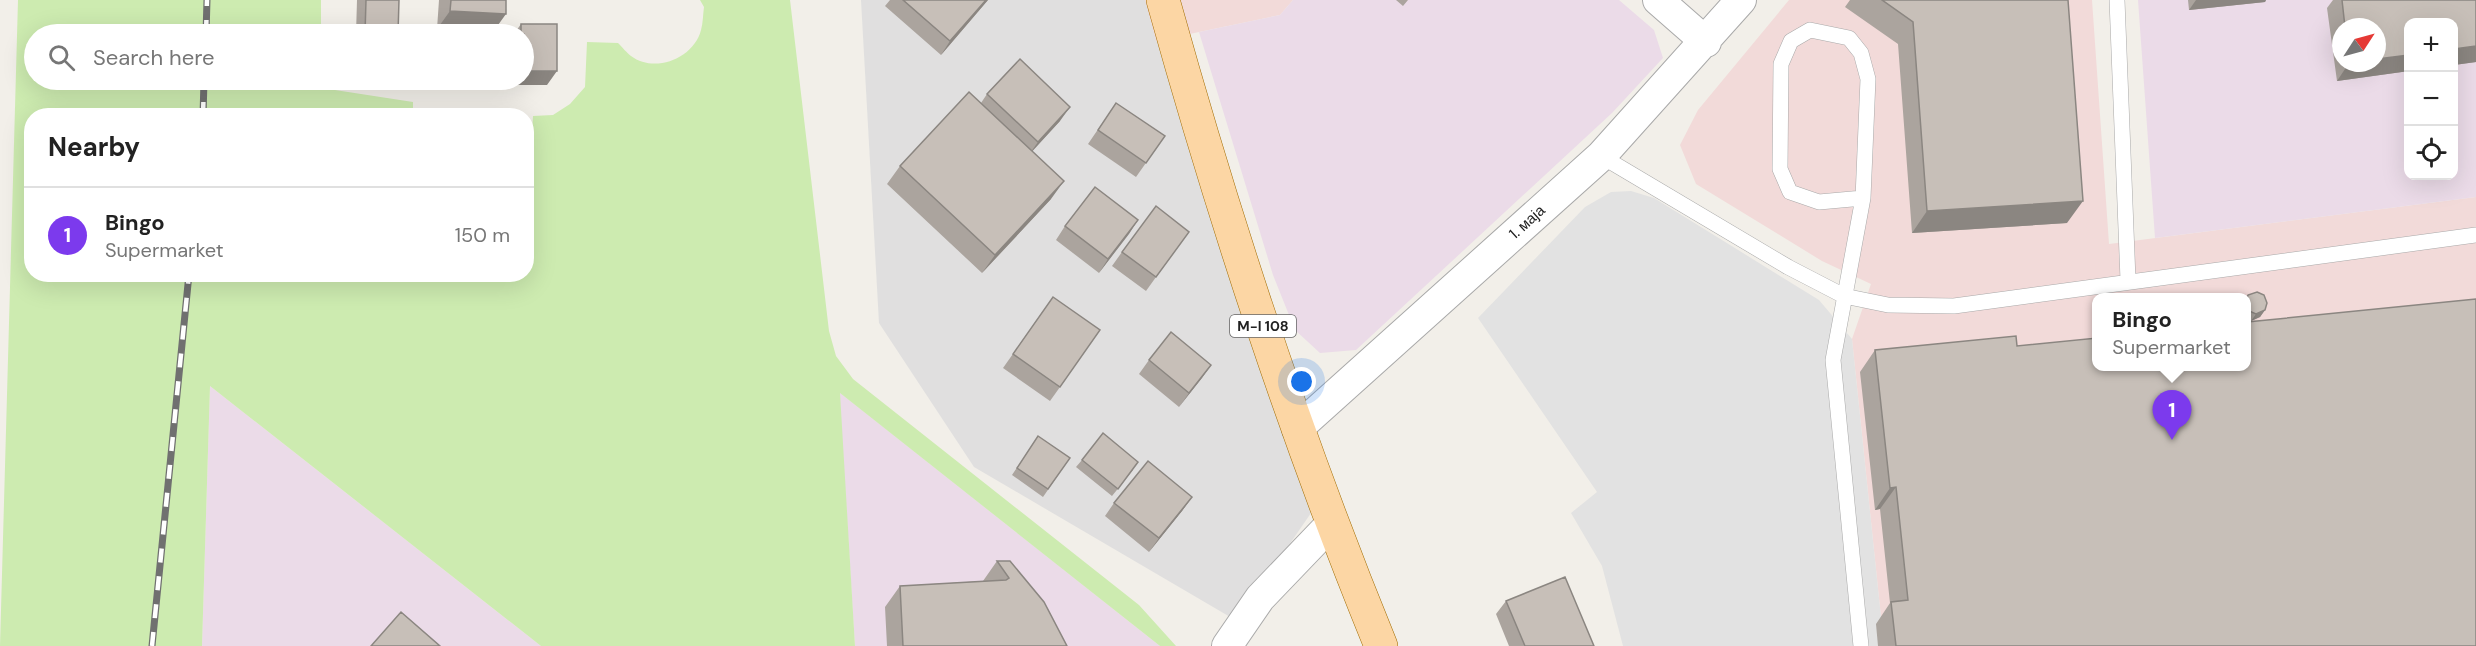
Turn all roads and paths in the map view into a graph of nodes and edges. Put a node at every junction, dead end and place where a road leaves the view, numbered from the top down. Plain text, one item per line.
1 (1163, 0) edge
2 (1658, 0) edge
3 (1741, 0) edge
4 (2117, 0) edge
5 (1706, 42) junction
6 (1601, 156) junction
7 (1863, 198) junction
8 (2476, 235) edge
9 (2128, 280) junction
10 (1844, 296) junction
11 (1297, 429) junction
12 (1331, 524) junction
13 (1227, 646) edge
14 (1381, 646) edge
15 (1861, 646) edge

1 - 11 main road, M-I 108
2 - 5 street
3 - 5 street, 1. маја
4 - 9 lane
5 - 6 street, 1. маја
6 - 10 lane
6 - 11 street, 1. маја
7 - 7 lane
7 - 10 lane
8 - 9 lane
9 - 10 lane
10 - 15 lane
11 - 12 main road, M-I 108
12 - 13 street
12 - 14 main road, M-I 108

